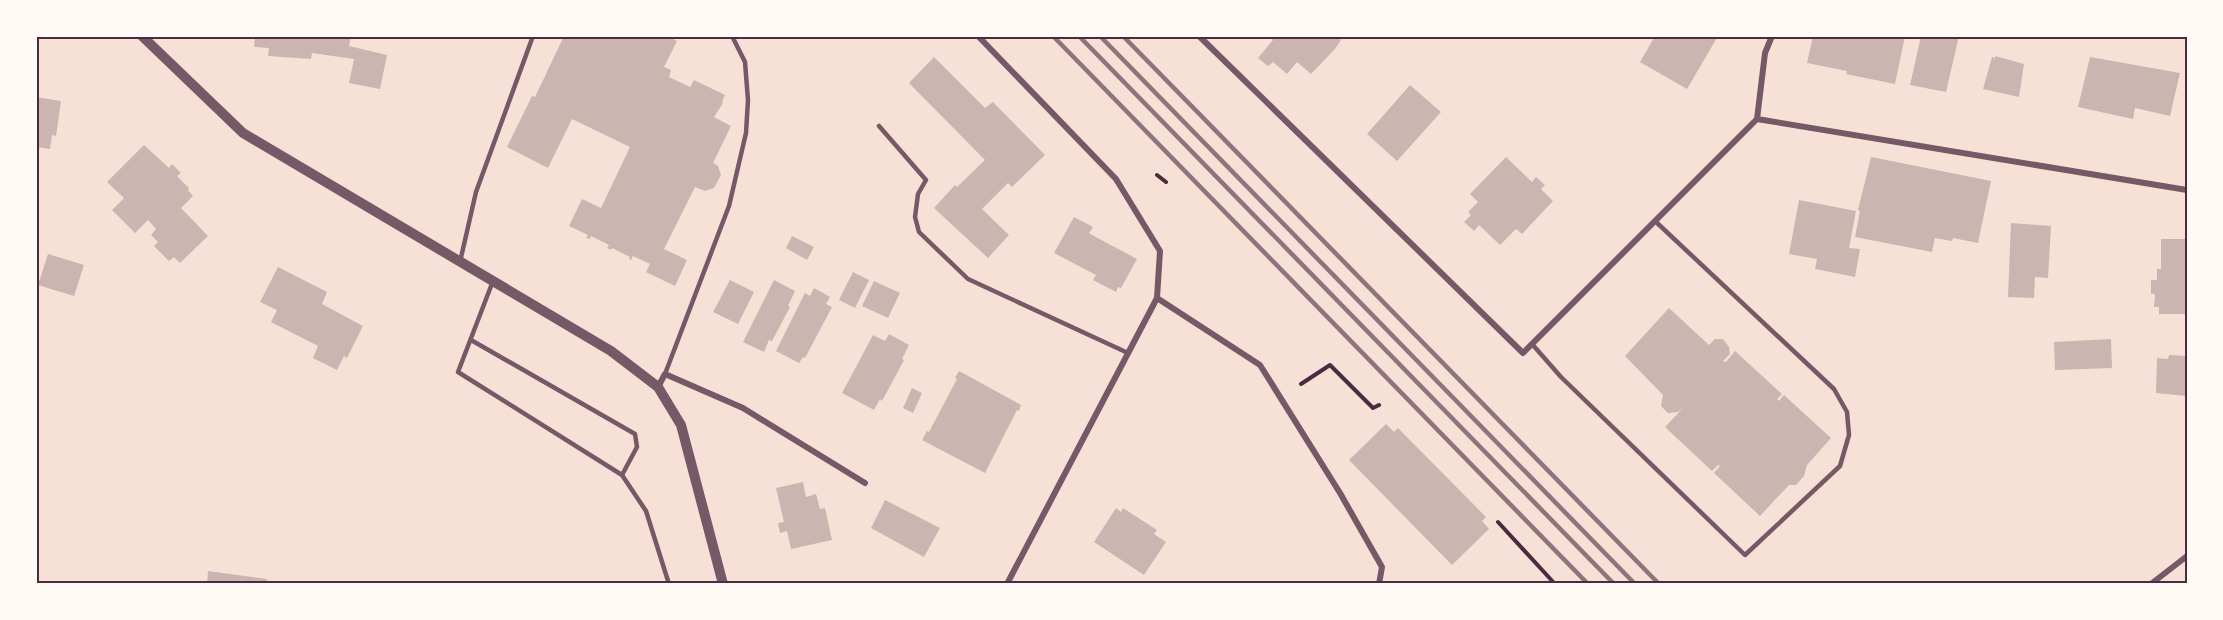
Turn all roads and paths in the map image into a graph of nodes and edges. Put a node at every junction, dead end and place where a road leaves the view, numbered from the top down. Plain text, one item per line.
1 (142, 36) edge
2 (532, 36) edge
3 (732, 36) edge
4 (978, 36) edge
5 (1199, 36) edge
6 (1772, 36) edge
7 (1757, 119) junction
8 (879, 126) dead end
9 (1157, 175) dead end
10 (1166, 182) dead end
11 (2187, 190) edge
12 (1655, 221) junction
13 (460, 262) junction
14 (493, 281) junction
15 (1157, 298) junction
16 (471, 340) junction
17 (1532, 344) junction
18 (1128, 353) junction
19 (664, 374) junction
20 (1301, 384) dead end
21 (658, 387) junction
22 (1379, 405) dead end
23 (622, 475) junction
24 (865, 483) dead end
25 (1498, 522) dead end
26 (2187, 556) edge
27 (669, 584) edge
28 (723, 584) edge
29 (1007, 584) edge
30 (1378, 584) edge
31 (1555, 584) edge
32 (2151, 584) edge

1 - 13 street
2 - 13 lane
3 - 19 lane
4 - 15 street
5 - 17 street
6 - 7 street
7 - 11 street
7 - 12 street
8 - 18 lane
9 - 10 path
12 - 17 street
12 - 17 lane
13 - 14 street
14 - 16 lane
14 - 21 street
15 - 18 street
15 - 30 street
16 - 23 lane
16 - 23 lane
18 - 29 street
19 - 21 street
19 - 24 street
20 - 22 path
21 - 28 street
23 - 27 lane
25 - 31 path
26 - 32 street

